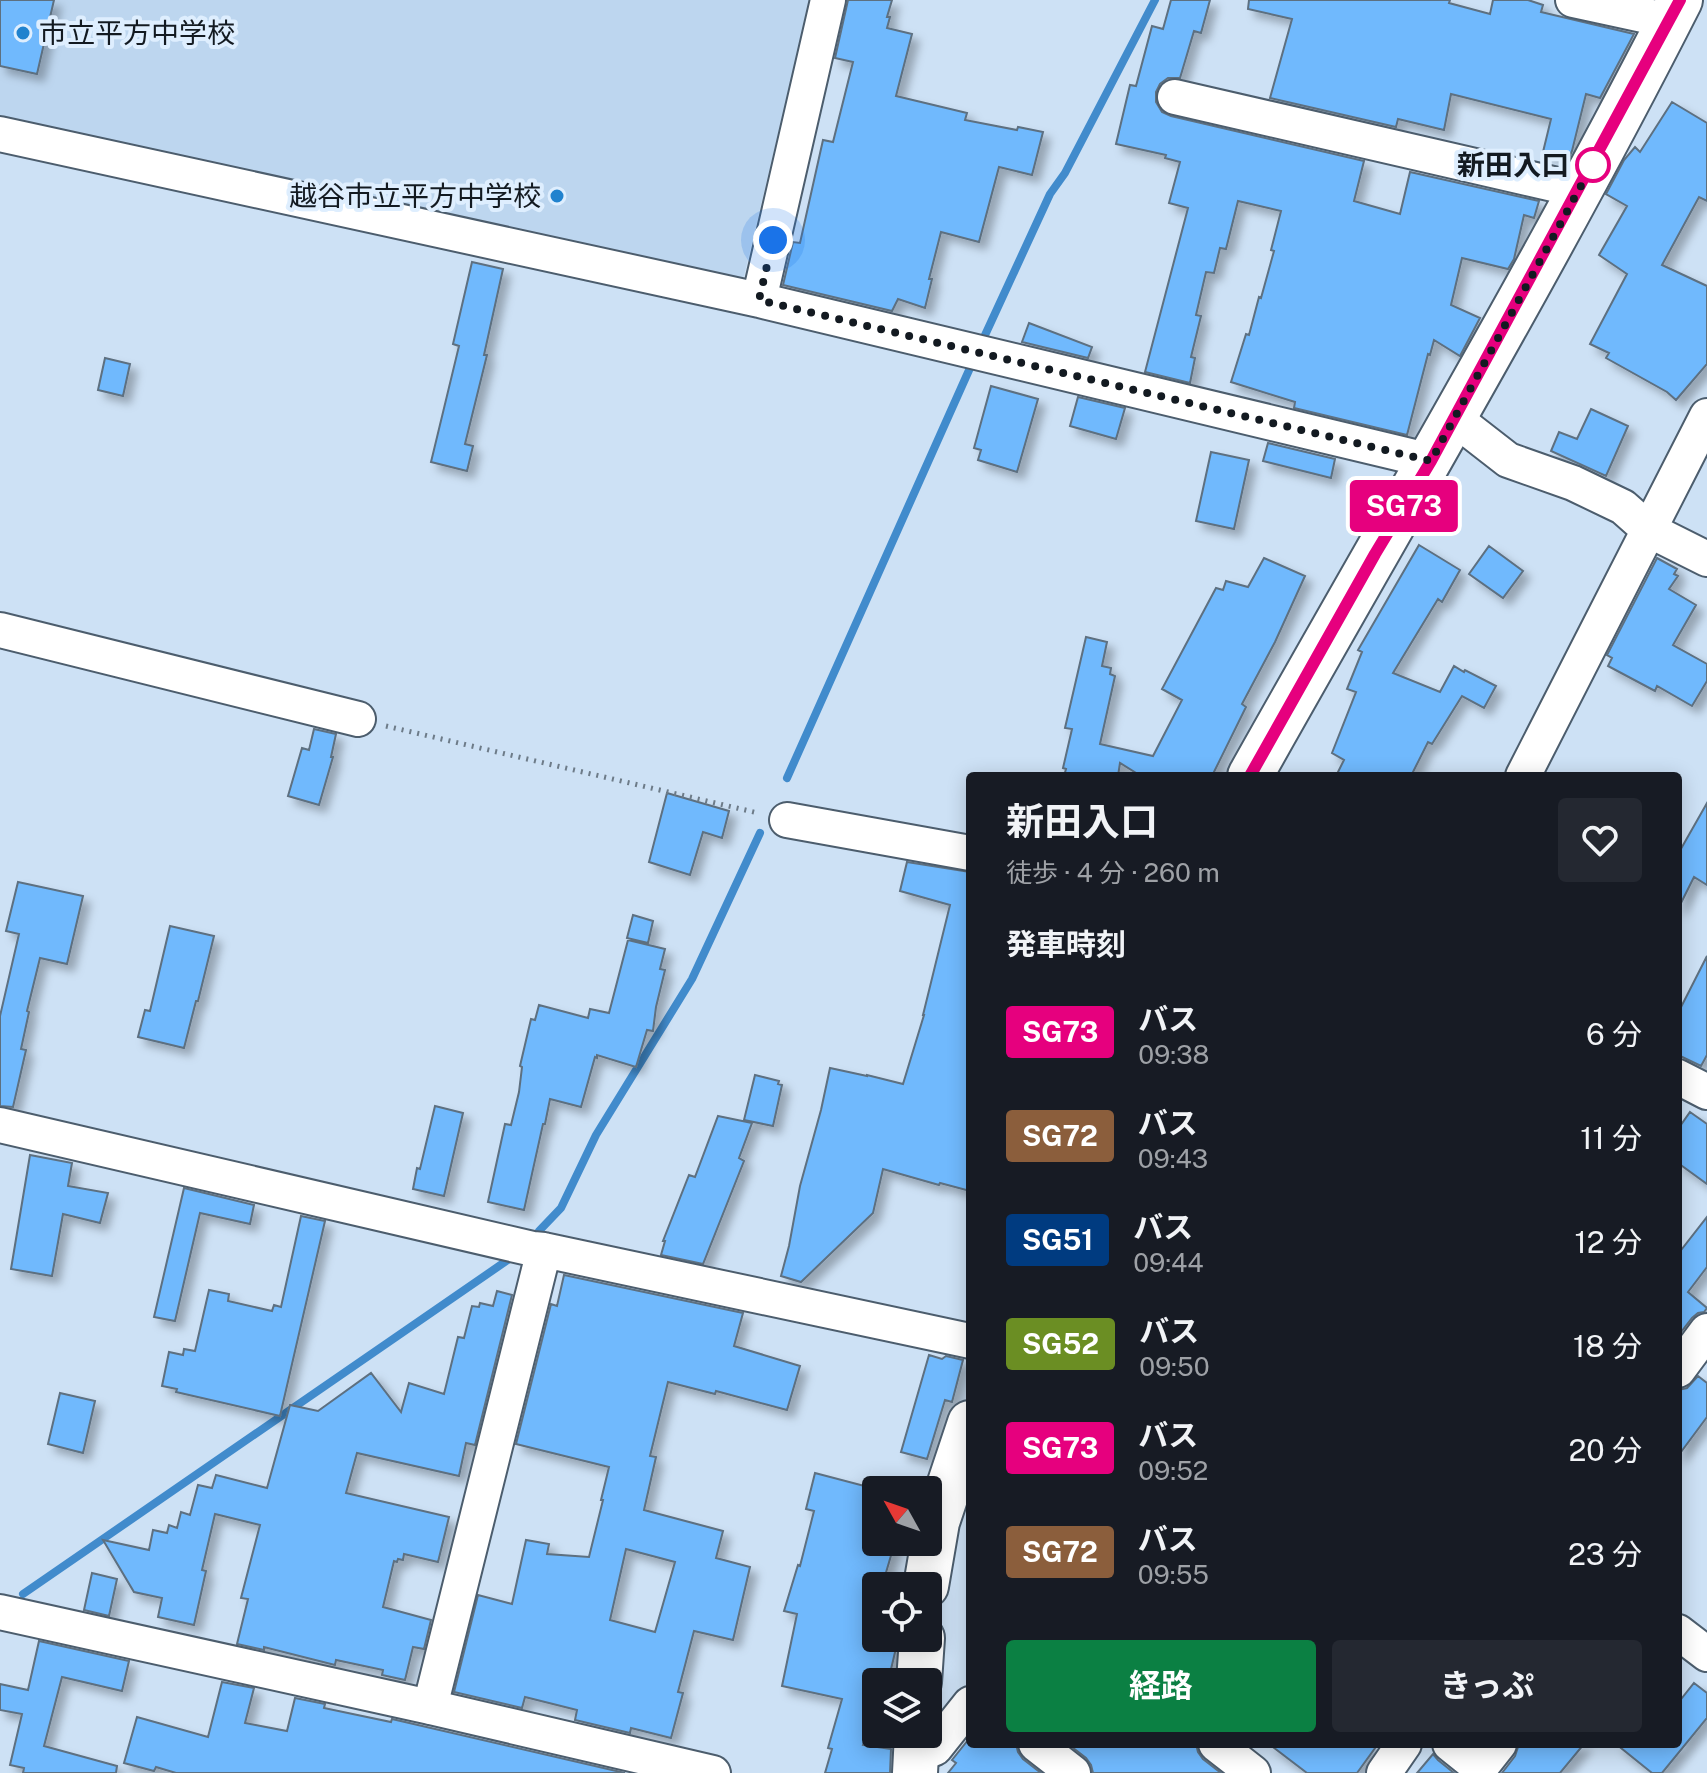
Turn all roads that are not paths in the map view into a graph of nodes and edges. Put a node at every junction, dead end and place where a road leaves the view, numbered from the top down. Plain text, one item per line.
1 (828, 0) edge
2 (1573, 0) edge
3 (1675, 11) edge
4 (1175, 97) dead end
5 (0, 134) edge
6 (1579, 190) junction
7 (759, 300) junction
8 (1707, 416) edge
9 (1454, 418) junction
10 (1431, 461) junction
11 (1649, 530) junction
12 (1707, 559) edge
13 (0, 630) edge
14 (358, 719) road end
15 (1252, 772) edge
16 (1525, 772) edge
17 (787, 820) road end
18 (966, 852) edge
19 (1682, 1079) edge
20 (1707, 1092) edge
21 (0, 1125) edge
22 (544, 1250) junction
23 (1707, 1331) edge
24 (966, 1340) edge
25 (1682, 1365) edge
26 (966, 1435) edge
27 (928, 1572) edge
28 (0, 1612) edge
29 (1682, 1635) edge
30 (1707, 1654) edge
31 (430, 1707) junction
32 (966, 1709) edge
33 (1041, 1748) edge
34 (1221, 1748) edge
35 (1401, 1748) edge
36 (1455, 1748) edge
37 (1496, 1748) edge
38 (916, 1754) edge
39 (713, 1773) edge
40 (1073, 1773) edge
41 (1253, 1773) edge
42 (1384, 1773) edge

1 - 7 street
2 - 3 street
3 - 6 main road
4 - 6 street
5 - 7 street
6 - 9 main road
7 - 10 street
8 - 11 street
9 - 10 main road
9 - 11 street
10 - 15 main road
11 - 12 street
11 - 16 street
13 - 14 street
17 - 18 street
19 - 20 street
21 - 22 street
22 - 24 street
22 - 31 street
23 - 25 street
26 - 27 main road
28 - 31 street
29 - 30 street
31 - 39 street
32 - 38 street
33 - 40 street
34 - 41 street
35 - 42 street
36 - 37 street

